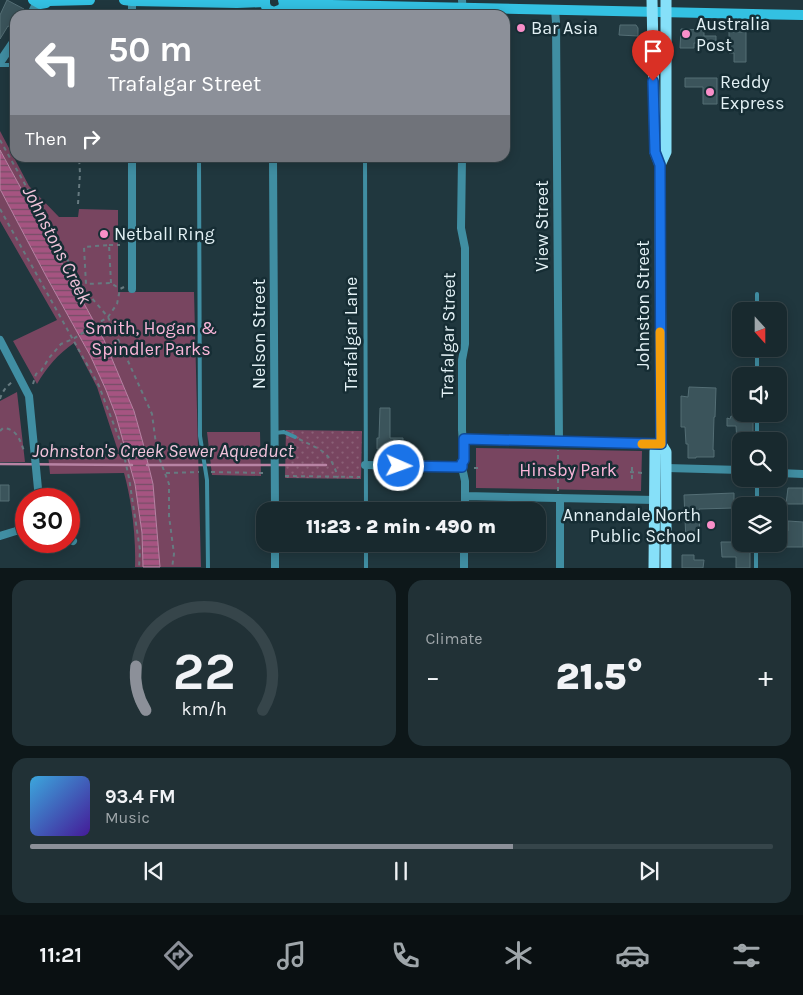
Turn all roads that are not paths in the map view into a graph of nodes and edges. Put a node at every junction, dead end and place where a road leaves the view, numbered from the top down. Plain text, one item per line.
1 (49, 0) edge
2 (90, 0) edge
3 (666, 0) edge
4 (128, 1) edge
5 (265, 1) edge
6 (35, 2) edge
7 (284, 2) edge
8 (369, 3) edge
9 (555, 5) edge
10 (652, 6) edge
11 (463, 8) edge
12 (666, 12) junction
13 (803, 15) edge
14 (10, 48) edge
15 (0, 63) edge
16 (132, 162) edge
17 (199, 162) edge
18 (273, 162) edge
19 (365, 162) edge
20 (462, 162) edge
21 (660, 165) junction
22 (132, 289) dead end
23 (757, 294) dead end
24 (757, 302) edge
25 (0, 340) edge
26 (275, 432) junction
27 (295, 437) road end
28 (464, 439) junction
29 (661, 444) junction
30 (559, 445) junction
31 (365, 465) junction
32 (462, 467) junction
33 (666, 468) junction
34 (732, 470) edge
35 (787, 474) edge
36 (803, 474) edge
37 (38, 488) edge
38 (559, 495) junction
39 (465, 496) junction
40 (655, 500) junction
41 (275, 502) edge
42 (366, 502) edge
43 (465, 502) edge
44 (0, 531) edge
45 (15, 531) edge
46 (15, 531) edge
47 (0, 536) edge
48 (275, 552) edge
49 (366, 552) edge
50 (464, 552) edge
51 (756, 552) edge
52 (208, 568) edge
53 (275, 568) edge
54 (366, 568) edge
55 (464, 568) edge
56 (560, 568) edge
57 (654, 568) edge
58 (666, 568) edge
59 (756, 568) edge

1 - 2 main road
1 - 6 main road
3 - 12 main road, Johnston Street
4 - 5 main road
7 - 8 main road
8 - 11 main road
9 - 10 main road
9 - 11 main road
9 - 30 street, View Street
10 - 12 main road
10 - 21 main road, Johnston Street
12 - 13 main road
12 - 21 main road, Johnston Street
14 - 15 street
16 - 22 street
17 - 52 lane
18 - 26 street, Nelson Street
19 - 31 lane, Trafalgar Lane
20 - 28 street, Trafalgar Street
21 - 29 main road, Johnston Street
23 - 24 lane
25 - 37 street
26 - 27 lane
26 - 41 street, Nelson Street
28 - 30 street
28 - 32 street, Trafalgar Street
29 - 30 street
29 - 33 main road, Johnston Street
29 - 40 main road, Johnston Street
31 - 32 street
31 - 42 lane, Trafalgar Lane
32 - 39 street, Trafalgar Street
33 - 34 street
33 - 58 main road, Johnston Street
35 - 36 street
38 - 39 street
38 - 40 street
38 - 56 street
39 - 43 street, Trafalgar Street
40 - 57 main road, Johnston Street
44 - 45 street
46 - 47 street
48 - 53 street
49 - 54 lane
50 - 55 street
51 - 59 lane

